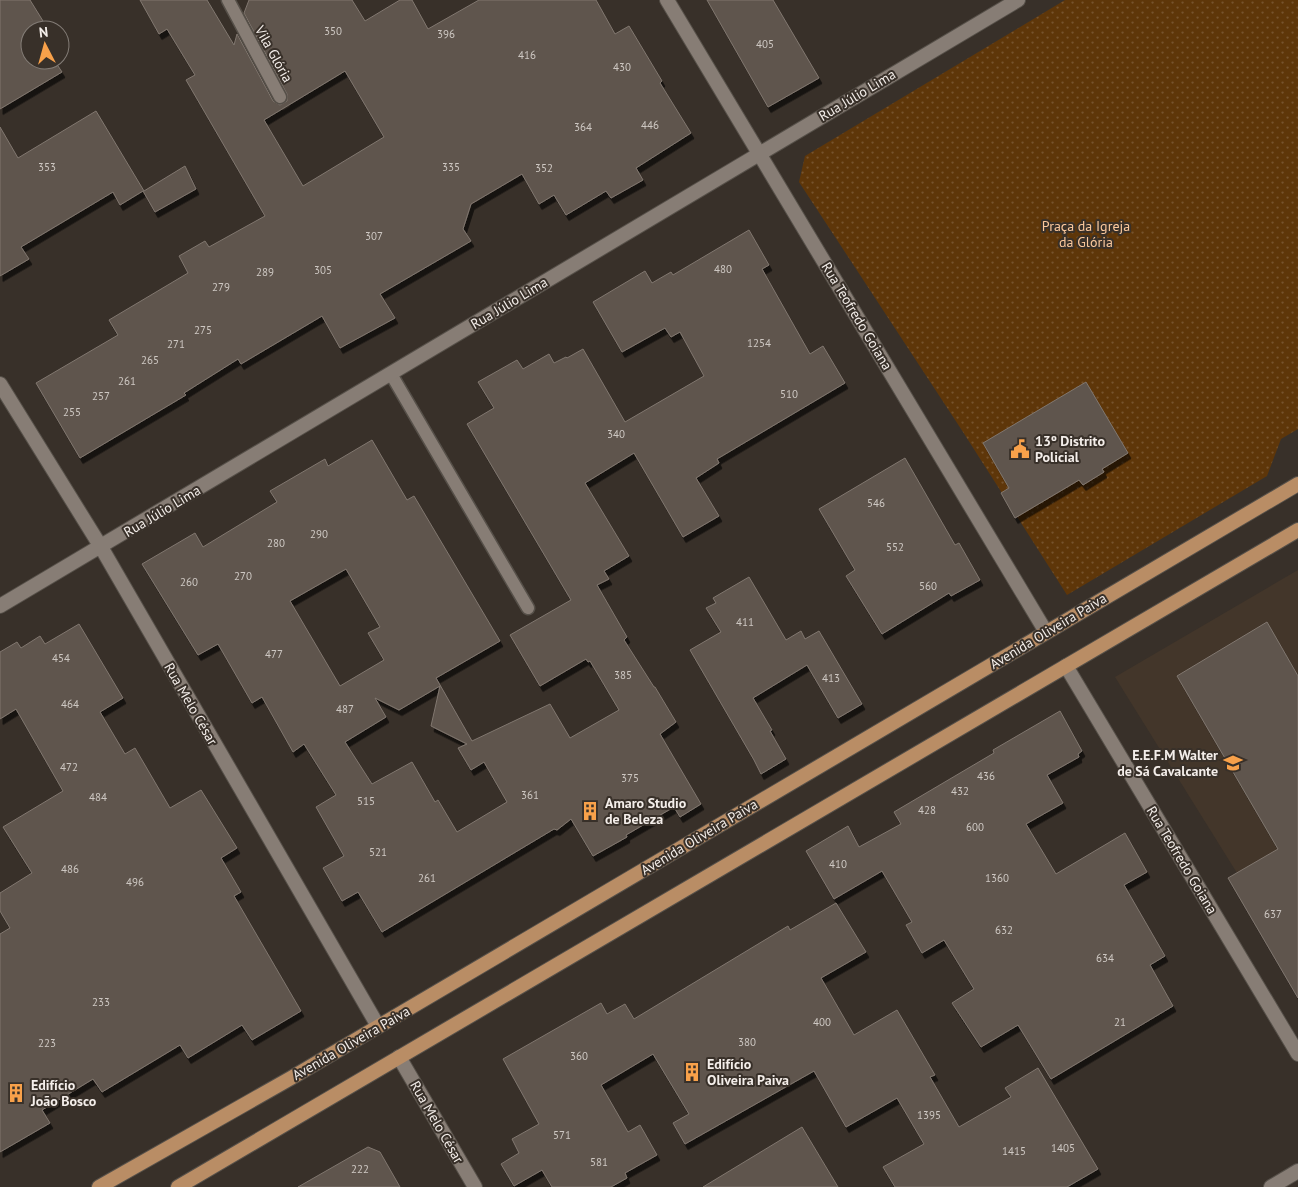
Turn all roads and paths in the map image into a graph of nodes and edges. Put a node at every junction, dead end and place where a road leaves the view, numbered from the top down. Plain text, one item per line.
1 (228, 0) edge
2 (668, 0) edge
3 (1018, 0) edge
4 (280, 97) dead end
5 (759, 153) junction
6 (391, 374) junction
7 (0, 384) edge
8 (1298, 484) edge
9 (1298, 530) edge
10 (101, 548) junction
11 (0, 606) edge
12 (528, 608) dead end
13 (1046, 632) junction
14 (1066, 666) junction
15 (378, 1026) junction
16 (1298, 1054) edge
17 (399, 1057) junction
18 (1298, 1171) edge
19 (99, 1187) edge
20 (178, 1187) edge
21 (475, 1187) edge
22 (1271, 1187) edge

1 - 4 lane, Vila Glória
2 - 5 street, Rua Teofredo Goiana
3 - 5 street, Rua Júlio Lima
5 - 6 street, Rua Júlio Lima
5 - 13 street, Rua Teofredo Goiana
6 - 10 street, Rua Júlio Lima
6 - 12 lane
7 - 10 street, Rua Melo César
8 - 13 main road, Avenida Oliveira Paiva
9 - 14 main road
10 - 11 street, Rua Júlio Lima
10 - 15 street, Rua Melo César
13 - 15 main road, Avenida Oliveira Paiva
14 - 16 street, Rua Teofredo Goiana
14 - 17 main road
15 - 19 main road, Avenida Oliveira Paiva
17 - 20 main road
17 - 21 street, Rua Melo César
18 - 22 street

